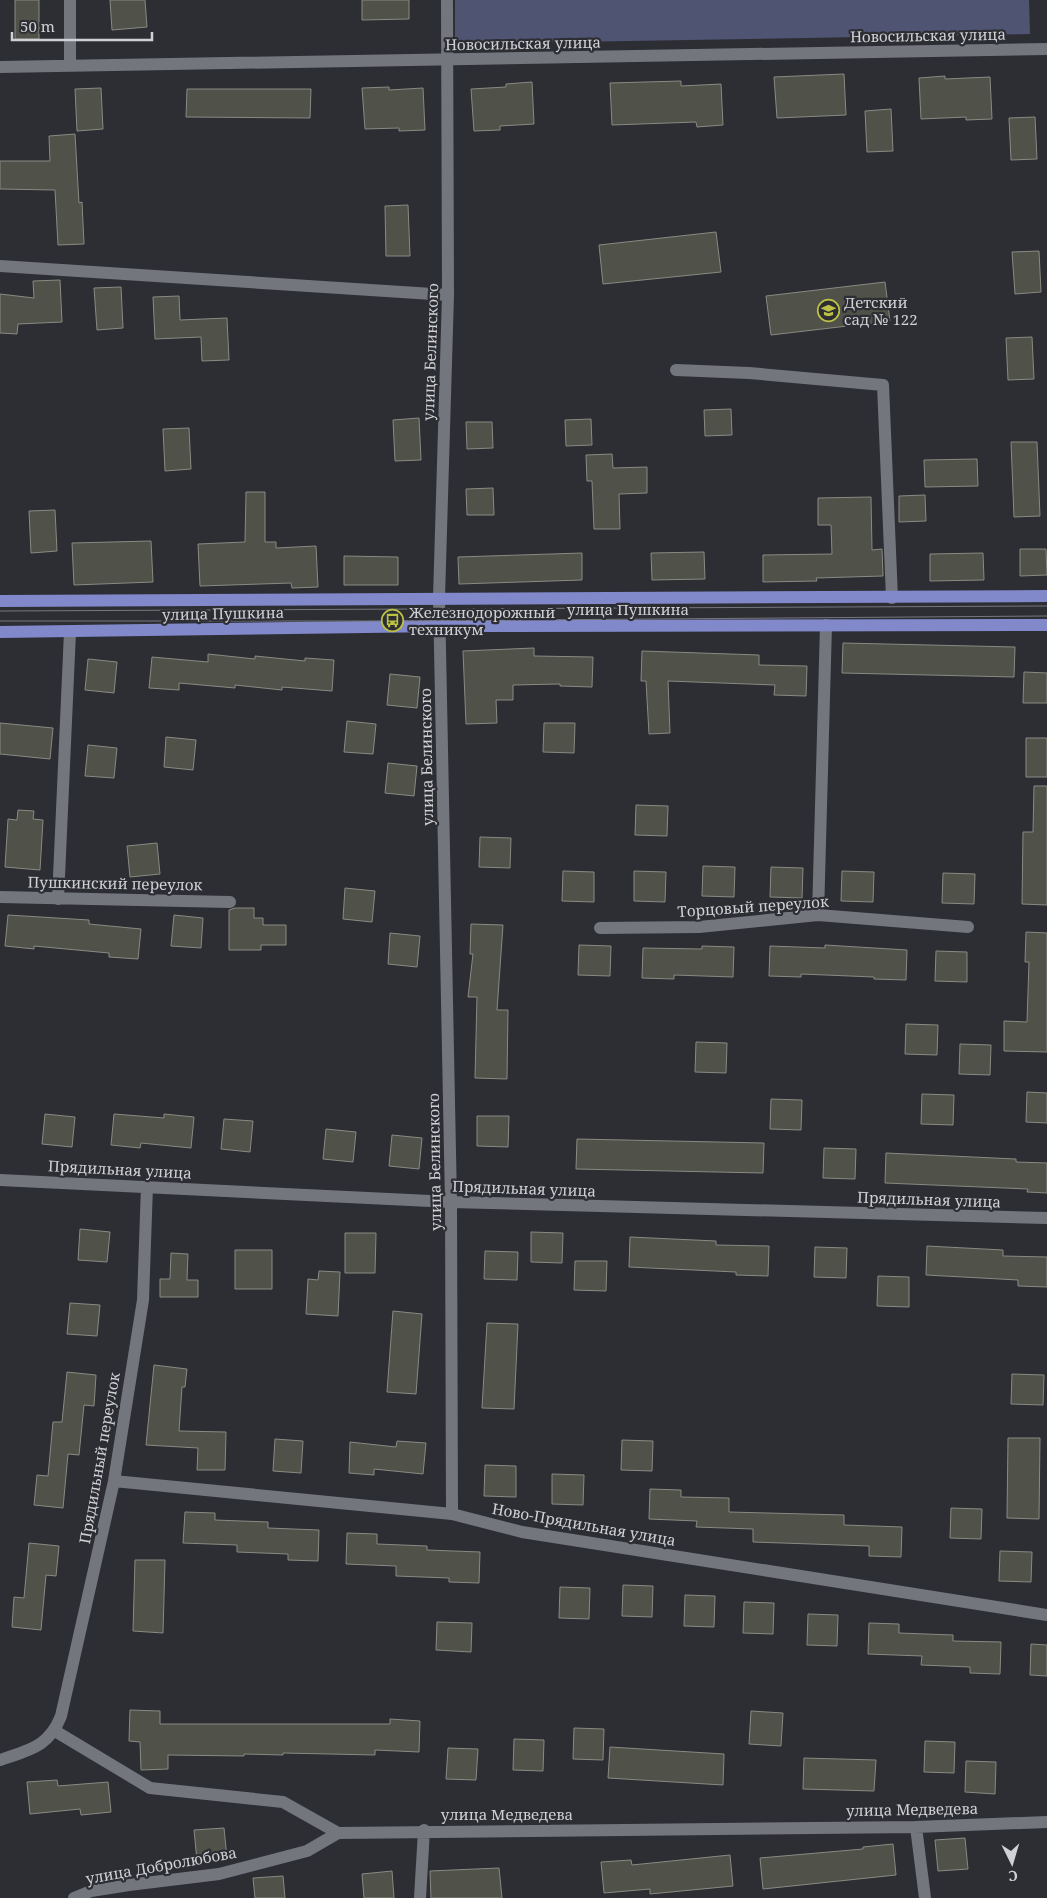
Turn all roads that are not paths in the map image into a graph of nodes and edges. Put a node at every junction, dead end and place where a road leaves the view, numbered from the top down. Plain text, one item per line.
1 (70, 0) edge
2 (447, 0) edge
3 (1047, 49) edge
4 (448, 61) junction
5 (70, 66) junction
6 (0, 67) edge
7 (0, 266) edge
8 (448, 295) junction
9 (676, 370) dead end
10 (1047, 596) edge
11 (439, 598) junction
12 (892, 598) junction
13 (0, 602) edge
14 (826, 624) junction
15 (1047, 625) edge
16 (440, 626) junction
17 (0, 632) edge
18 (70, 632) junction
19 (0, 897) edge
20 (58, 899) junction
21 (230, 902) dead end
22 (818, 915) junction
23 (968, 927) dead end
24 (600, 928) dead end
25 (0, 1180) edge
26 (147, 1186) junction
27 (451, 1202) junction
28 (1047, 1218) edge
29 (114, 1481) junction
30 (452, 1514) junction
31 (1047, 1615) edge
32 (55, 1731) junction
33 (0, 1760) edge
34 (1047, 1822) edge
35 (916, 1827) junction
36 (424, 1830) junction
37 (338, 1833) junction
38 (74, 1898) edge
39 (420, 1898) edge
40 (925, 1898) edge

1 - 5 street
2 - 4 street, улица Белинского
3 - 4 street, Новосильская улица
4 - 5 street, Новосильская улица
4 - 8 street, улица Белинского
5 - 6 street, Новосильская улица
7 - 8 street
8 - 11 street, улица Белинского
9 - 12 street
10 - 12 main road, улица Пушкина
11 - 12 main road, улица Пушкина
11 - 13 main road, улица Пушкина
11 - 16 street, улица Белинского
14 - 15 main road, улица Пушкина
14 - 16 main road, улица Пушкина
14 - 22 street
16 - 18 main road, улица Пушкина
16 - 27 street, улица Белинского
17 - 18 main road, улица Пушкина
18 - 20 street
19 - 20 street, Пушкинский переулок
20 - 21 street, Пушкинский переулок
22 - 23 street, Торцовый переулок
22 - 24 street, Торцовый переулок
25 - 26 street, Прядильная улица
26 - 27 street, Прядильная улица
26 - 29 street, Прядильный переулок
27 - 28 street, Прядильная улица
27 - 30 street, улица Белинского
29 - 30 street, Ново-Прядильная улица
29 - 32 street, Прядильный переулок
30 - 31 street, Ново-Прядильная улица
32 - 33 street
32 - 37 street
34 - 35 street, улица Медведева
35 - 36 street, улица Медведева
35 - 40 street
36 - 37 street, улица Медведева
36 - 39 street
37 - 38 street, улица Добролюбова

